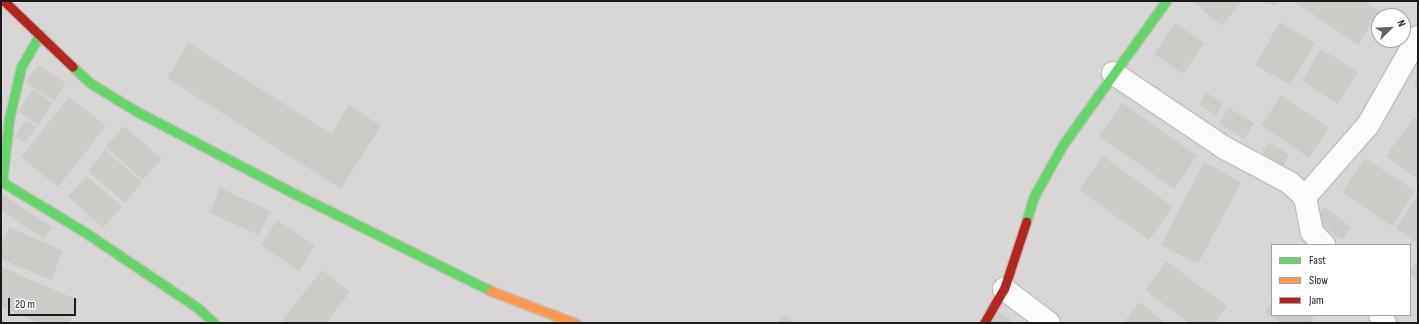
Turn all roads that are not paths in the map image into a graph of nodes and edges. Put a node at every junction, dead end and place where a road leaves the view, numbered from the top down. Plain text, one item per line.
1 (4, 1) edge
2 (1166, 1) edge
3 (40, 34) junction
4 (1418, 37) edge
5 (1113, 73) junction
6 (2, 183) edge
7 (1305, 197) junction
8 (1323, 244) edge
9 (1004, 289) junction
10 (214, 323) edge
11 (575, 323) edge
12 (984, 323) edge
13 (1049, 323) edge

1 - 3 street
2 - 5 street
3 - 6 street
3 - 11 street
4 - 7 street
5 - 7 street
5 - 9 street
6 - 10 street
7 - 8 street
9 - 12 street
9 - 13 street

